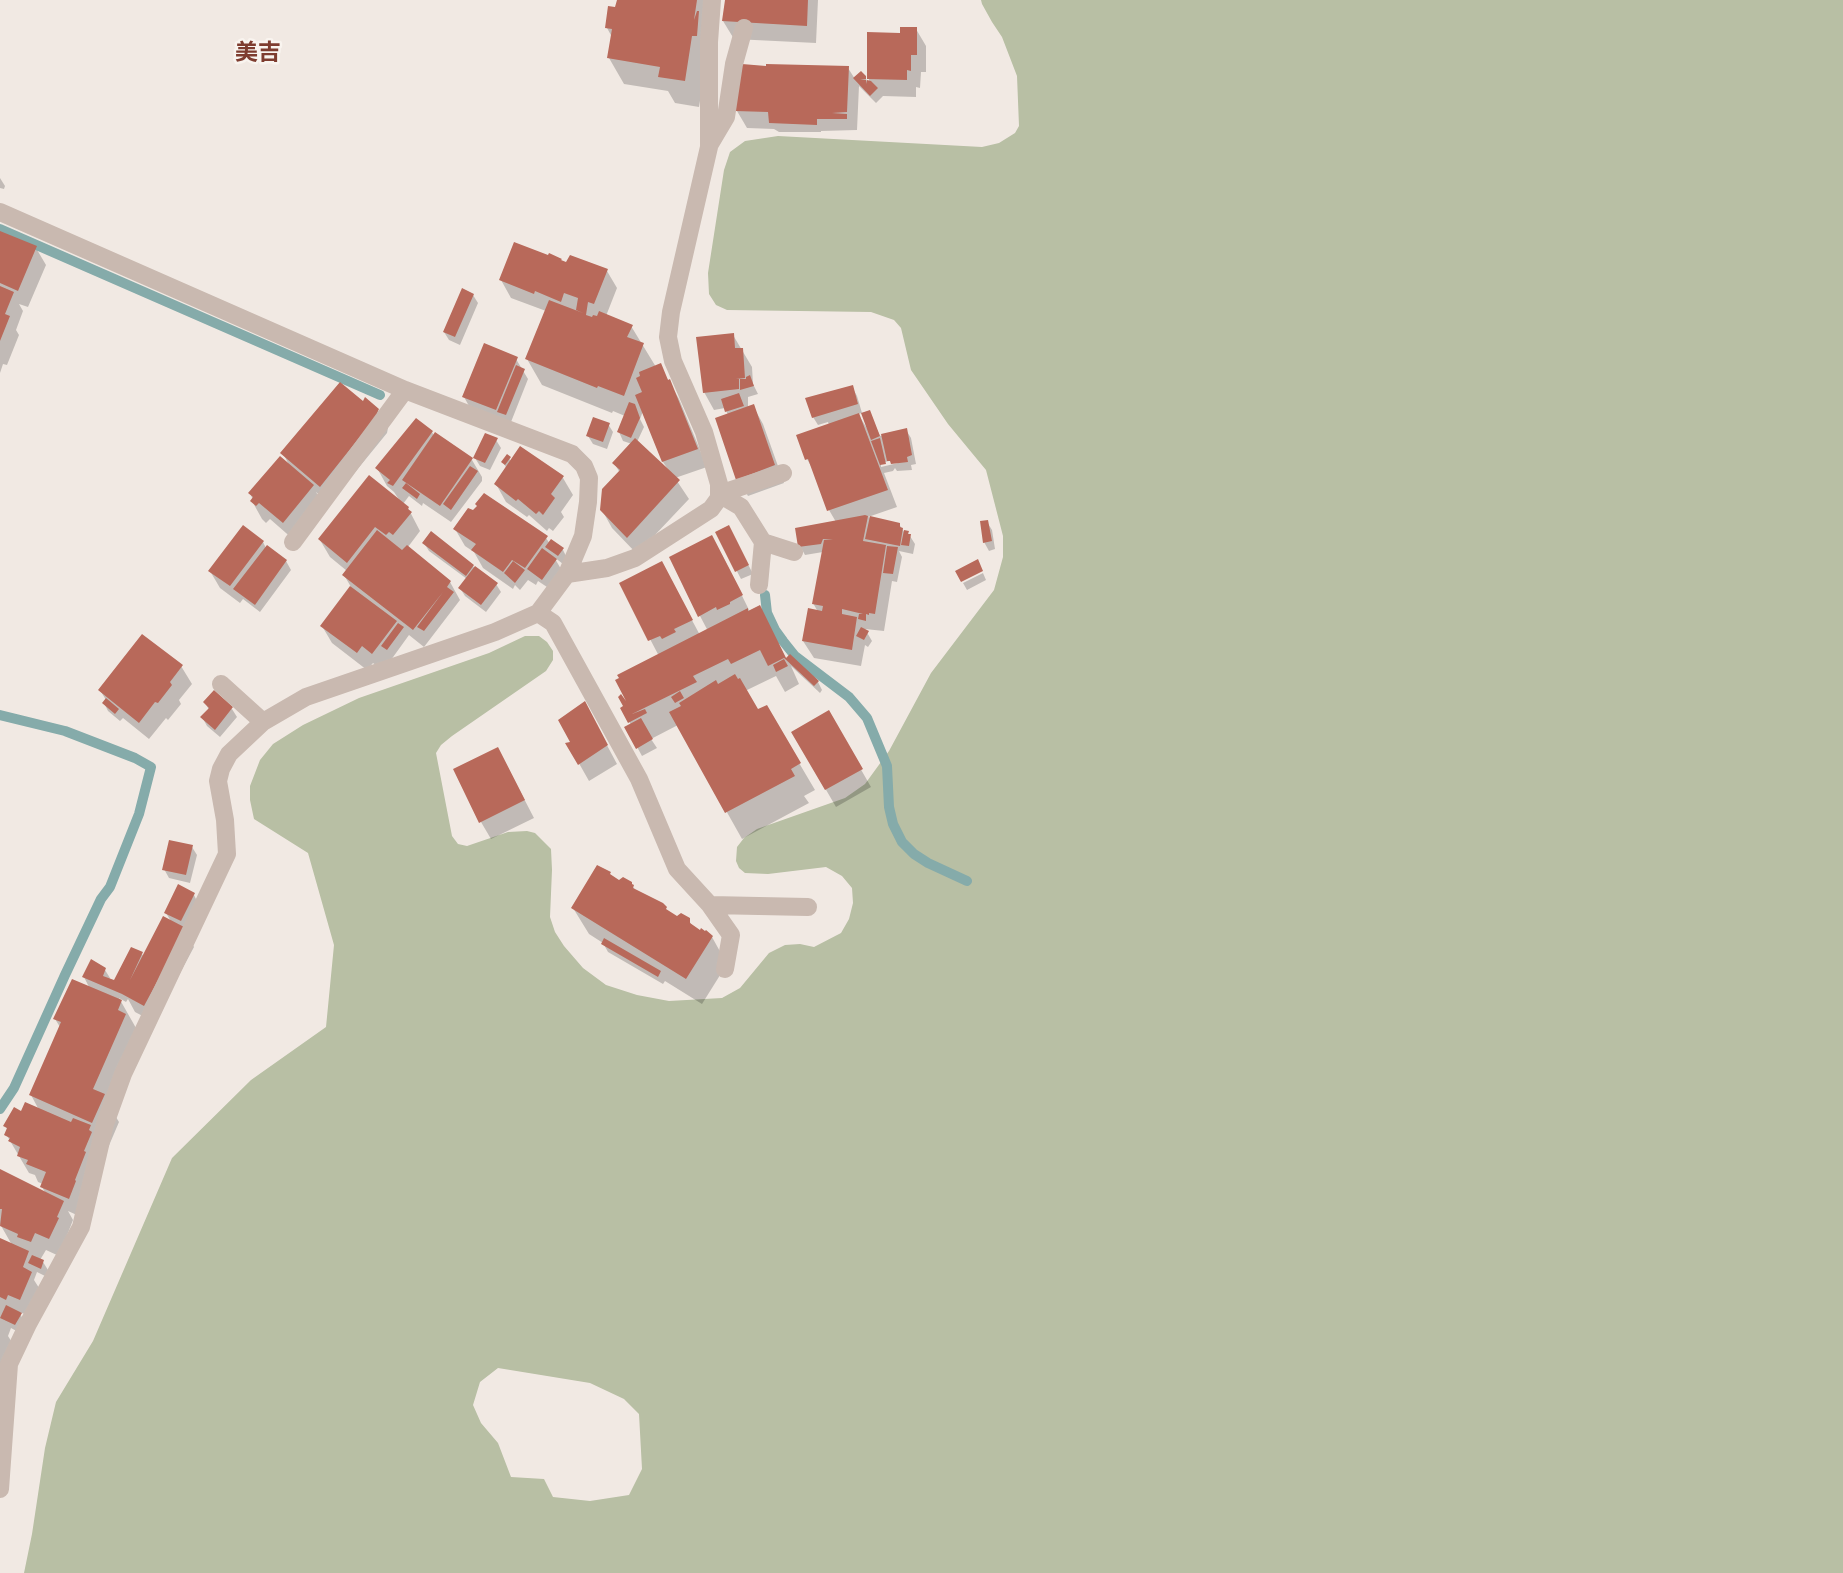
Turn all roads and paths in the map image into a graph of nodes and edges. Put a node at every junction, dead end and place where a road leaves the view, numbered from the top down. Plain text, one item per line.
1 (712, 0) edge
2 (744, 28) dead end
3 (709, 147) junction
4 (0, 212) edge
5 (405, 390) junction
6 (783, 473) dead end
7 (719, 494) junction
8 (293, 542) dead end
9 (763, 542) junction
10 (794, 552) dead end
11 (567, 574) junction
12 (759, 586) dead end
13 (538, 613) junction
14 (221, 684) dead end
15 (263, 722) junction
16 (710, 905) junction
17 (808, 907) dead end
18 (725, 969) dead end
19 (0, 1489) edge

1 - 3 street
2 - 3 street
3 - 7 street
4 - 5 street
5 - 8 street
5 - 11 street
6 - 7 street
7 - 9 street
7 - 11 street
9 - 10 street
9 - 12 street
11 - 13 street
13 - 15 street
13 - 16 street
14 - 15 street
15 - 19 street
16 - 17 street
16 - 18 street

